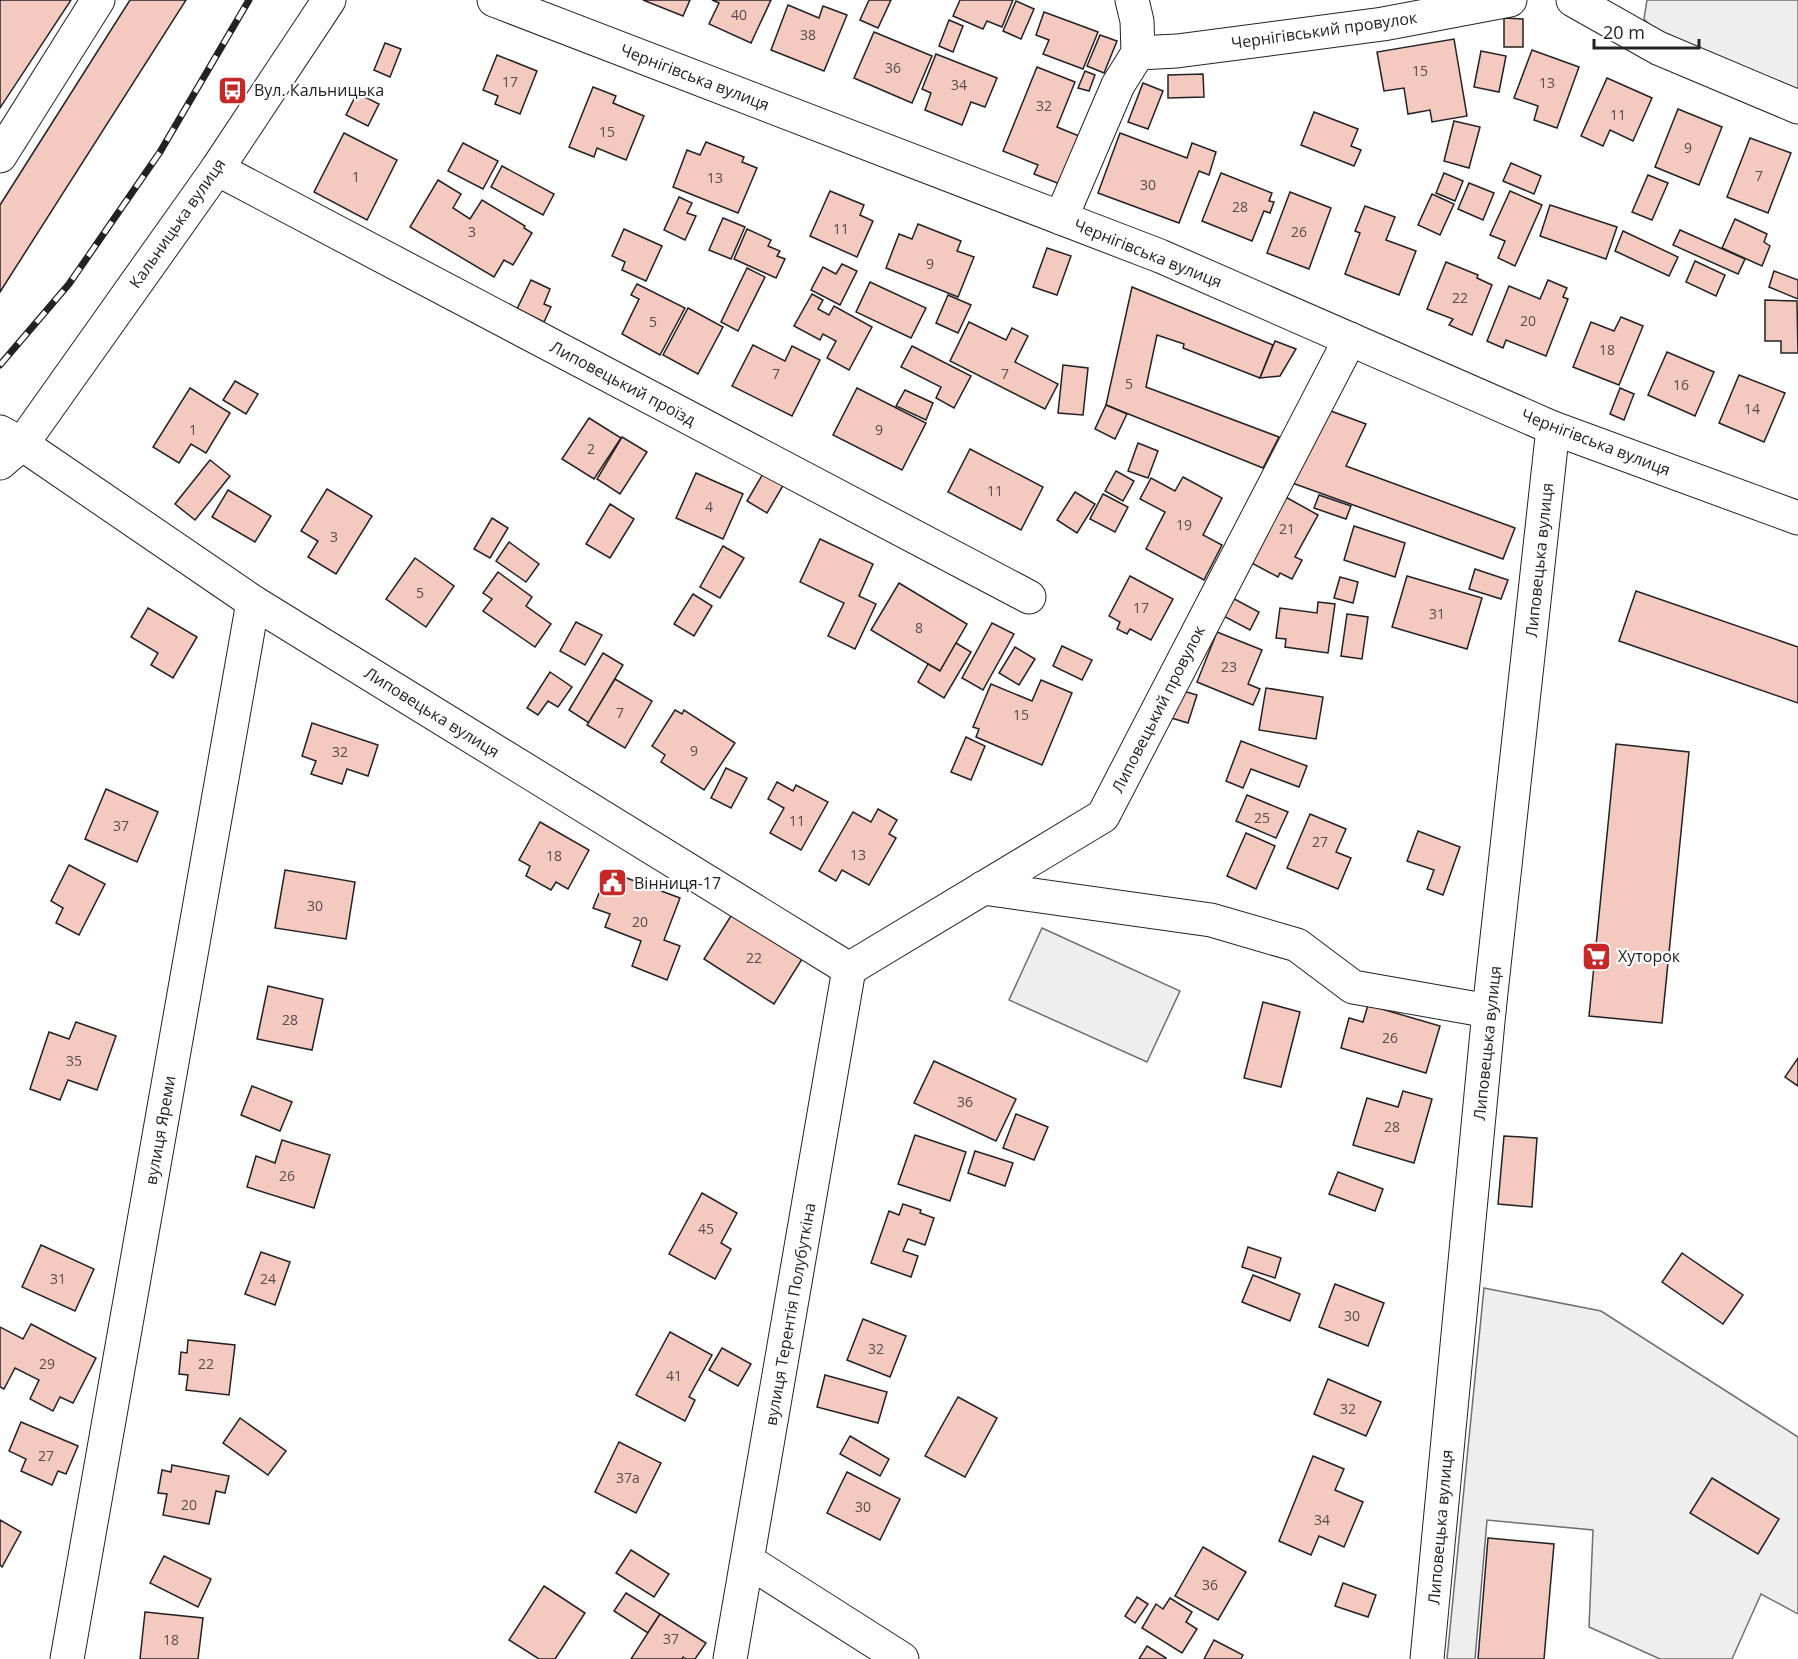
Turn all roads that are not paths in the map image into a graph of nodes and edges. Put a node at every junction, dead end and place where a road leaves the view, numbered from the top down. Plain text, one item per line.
1 (98, 0) edge
2 (329, 0) edge
3 (494, 0) edge
4 (1132, 0) edge
5 (1510, 0) edge
6 (1573, 0) edge
7 (1138, 53) junction
8 (1798, 106) edge
9 (0, 156) edge
10 (216, 169) junction
11 (1062, 218) junction
12 (1350, 339) junction
13 (1553, 428) junction
14 (7, 446) edge
15 (1798, 518) edge
16 (1029, 597) dead end
17 (253, 602) junction
18 (983, 888) junction
19 (849, 969) junction
20 (1489, 1011) junction
21 (748, 1561) junction
22 (68, 1659) edge
23 (730, 1659) edge
24 (902, 1659) edge
25 (1427, 1659) edge

1 - 9 street
2 - 10 street, Кальницька вулиця
3 - 11 street, Чернігівська вулиця
4 - 7 street
5 - 7 street, Чернігівський провулок
6 - 8 street
7 - 11 street
10 - 14 street, Кальницька вулиця
10 - 16 street, Липовецький проїзд
11 - 12 street, Чернігівська вулиця
12 - 13 street, Чернігівська вулиця
12 - 18 street, Липовецький провулок
13 - 15 street, Чернігівська вулиця
13 - 20 street, Липовецька вулиця
14 - 17 street, Липовецька вулиця
17 - 19 street, Липовецька вулиця
17 - 22 street, вулиця Яреми
18 - 19 street, Липовецький провулок
18 - 20 street
19 - 21 street, вулиця Терентія Полубуткіна
20 - 25 street, Липовецька вулиця
21 - 23 street, вулиця Терентія Полубуткіна
21 - 24 street

